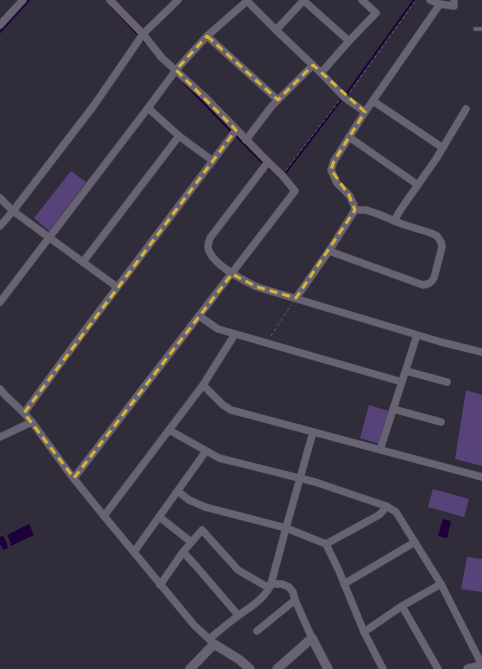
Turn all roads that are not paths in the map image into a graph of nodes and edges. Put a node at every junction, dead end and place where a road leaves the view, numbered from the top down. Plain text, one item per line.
1 (23, 0) edge
2 (110, 0) edge
3 (178, 0) edge
4 (246, 0) edge
5 (304, 0) edge
6 (362, 0) edge
7 (430, 0) edge
8 (454, 0) edge
9 (440, 4) junction
10 (0, 25) edge
11 (475, 29) dead end
12 (482, 29) edge
13 (276, 30) junction
14 (143, 34) junction
15 (207, 36) junction
16 (349, 41) junction
17 (313, 65) junction
18 (176, 70) junction
19 (321, 73) junction
20 (278, 100) junction
21 (373, 101) junction
22 (148, 108) junction
23 (466, 109) dead end
24 (365, 112) junction
25 (236, 130) junction
26 (179, 136) junction
27 (349, 137) junction
28 (246, 140) junction
29 (443, 148) junction
30 (213, 161) junction
31 (268, 162) junction
32 (418, 186) junction
33 (0, 198) edge
34 (355, 210) junction
35 (13, 211) junction
36 (394, 221) junction
37 (0, 226) edge
38 (50, 237) junction
39 (329, 251) junction
40 (83, 262) junction
41 (232, 274) junction
42 (117, 287) junction
43 (296, 298) junction
44 (0, 302) edge
45 (199, 316) junction
46 (235, 334) junction
47 (417, 335) junction
48 (482, 352) edge
49 (406, 371) junction
50 (402, 382) junction
51 (447, 382) dead end
52 (203, 385) junction
53 (0, 389) edge
54 (393, 410) junction
55 (24, 413) junction
56 (32, 422) junction
57 (441, 422) dead end
58 (169, 430) junction
59 (313, 432) junction
60 (0, 437) edge
61 (380, 450) junction
62 (206, 451) junction
63 (482, 477) edge
64 (74, 478) junction
65 (300, 479) junction
66 (180, 493) dead end
67 (386, 506) junction
68 (104, 516) junction
69 (162, 519) dead end
70 (286, 528) junction
71 (191, 542) junction
72 (415, 542) junction
73 (326, 544) junction
74 (134, 552) junction
75 (183, 552) junction
76 (344, 584) junction
77 (441, 584) junction
78 (160, 585) junction
79 (270, 586) junction
80 (295, 600) junction
81 (402, 606) junction
82 (238, 615) junction
83 (257, 631) dead end
84 (364, 632) junction
85 (312, 638) junction
86 (211, 642) junction
87 (482, 665) edge
88 (190, 669) edge
89 (250, 669) edge
90 (277, 669) edge
91 (328, 669) edge
92 (383, 669) edge
93 (438, 669) edge
94 (468, 669) edge

1 - 10 street
2 - 14 street
3 - 14 street
4 - 13 street
4 - 15 street
5 - 13 street
5 - 16 street
6 - 16 street
7 - 9 street
8 - 9 street
9 - 21 street
11 - 12 lane
13 - 17 street
14 - 18 street
14 - 35 street
15 - 18 street
15 - 20 street
16 - 19 street
17 - 19 street
17 - 20 street
18 - 22 street
18 - 25 street
19 - 24 street
20 - 28 street
21 - 24 street
21 - 29 street
22 - 26 street
22 - 38 street
23 - 29 street
24 - 27 street
25 - 28 street
25 - 30 street
26 - 30 street
26 - 40 street
27 - 32 street
27 - 34 street
28 - 31 street
29 - 32 street
30 - 42 street
31 - 41 street
31 - 41 street
32 - 36 street
33 - 35 street
34 - 36 street
34 - 39 street
35 - 37 street
35 - 38 street
36 - 39 street
38 - 40 street
38 - 44 street
39 - 43 street
40 - 42 street
41 - 43 street
41 - 45 street
42 - 55 street
43 - 47 street
45 - 46 street
45 - 64 street
46 - 50 street
46 - 52 street
47 - 48 street
47 - 49 street
49 - 50 street
49 - 51 street
50 - 54 street
52 - 58 street
52 - 59 street
53 - 55 street
54 - 57 street
54 - 61 street
55 - 56 street
56 - 60 street
56 - 64 street
58 - 62 street
58 - 68 street
59 - 61 street
59 - 65 street
61 - 63 street
62 - 65 street
62 - 74 street
64 - 68 street
65 - 67 street
65 - 70 street
66 - 70 street
67 - 72 street
67 - 73 street
68 - 74 street
69 - 71 street
70 - 73 street
70 - 79 street
71 - 75 street
71 - 79 street
72 - 76 street
72 - 77 street
73 - 76 street
74 - 78 street
75 - 78 street
75 - 82 street
76 - 84 street
77 - 81 street
77 - 87 street
78 - 86 street
79 - 80 street
79 - 82 street
80 - 83 street
80 - 85 street
81 - 84 street
81 - 93 street
82 - 86 street
84 - 92 street
85 - 90 street
85 - 91 street
86 - 88 street
86 - 89 street
87 - 94 street

